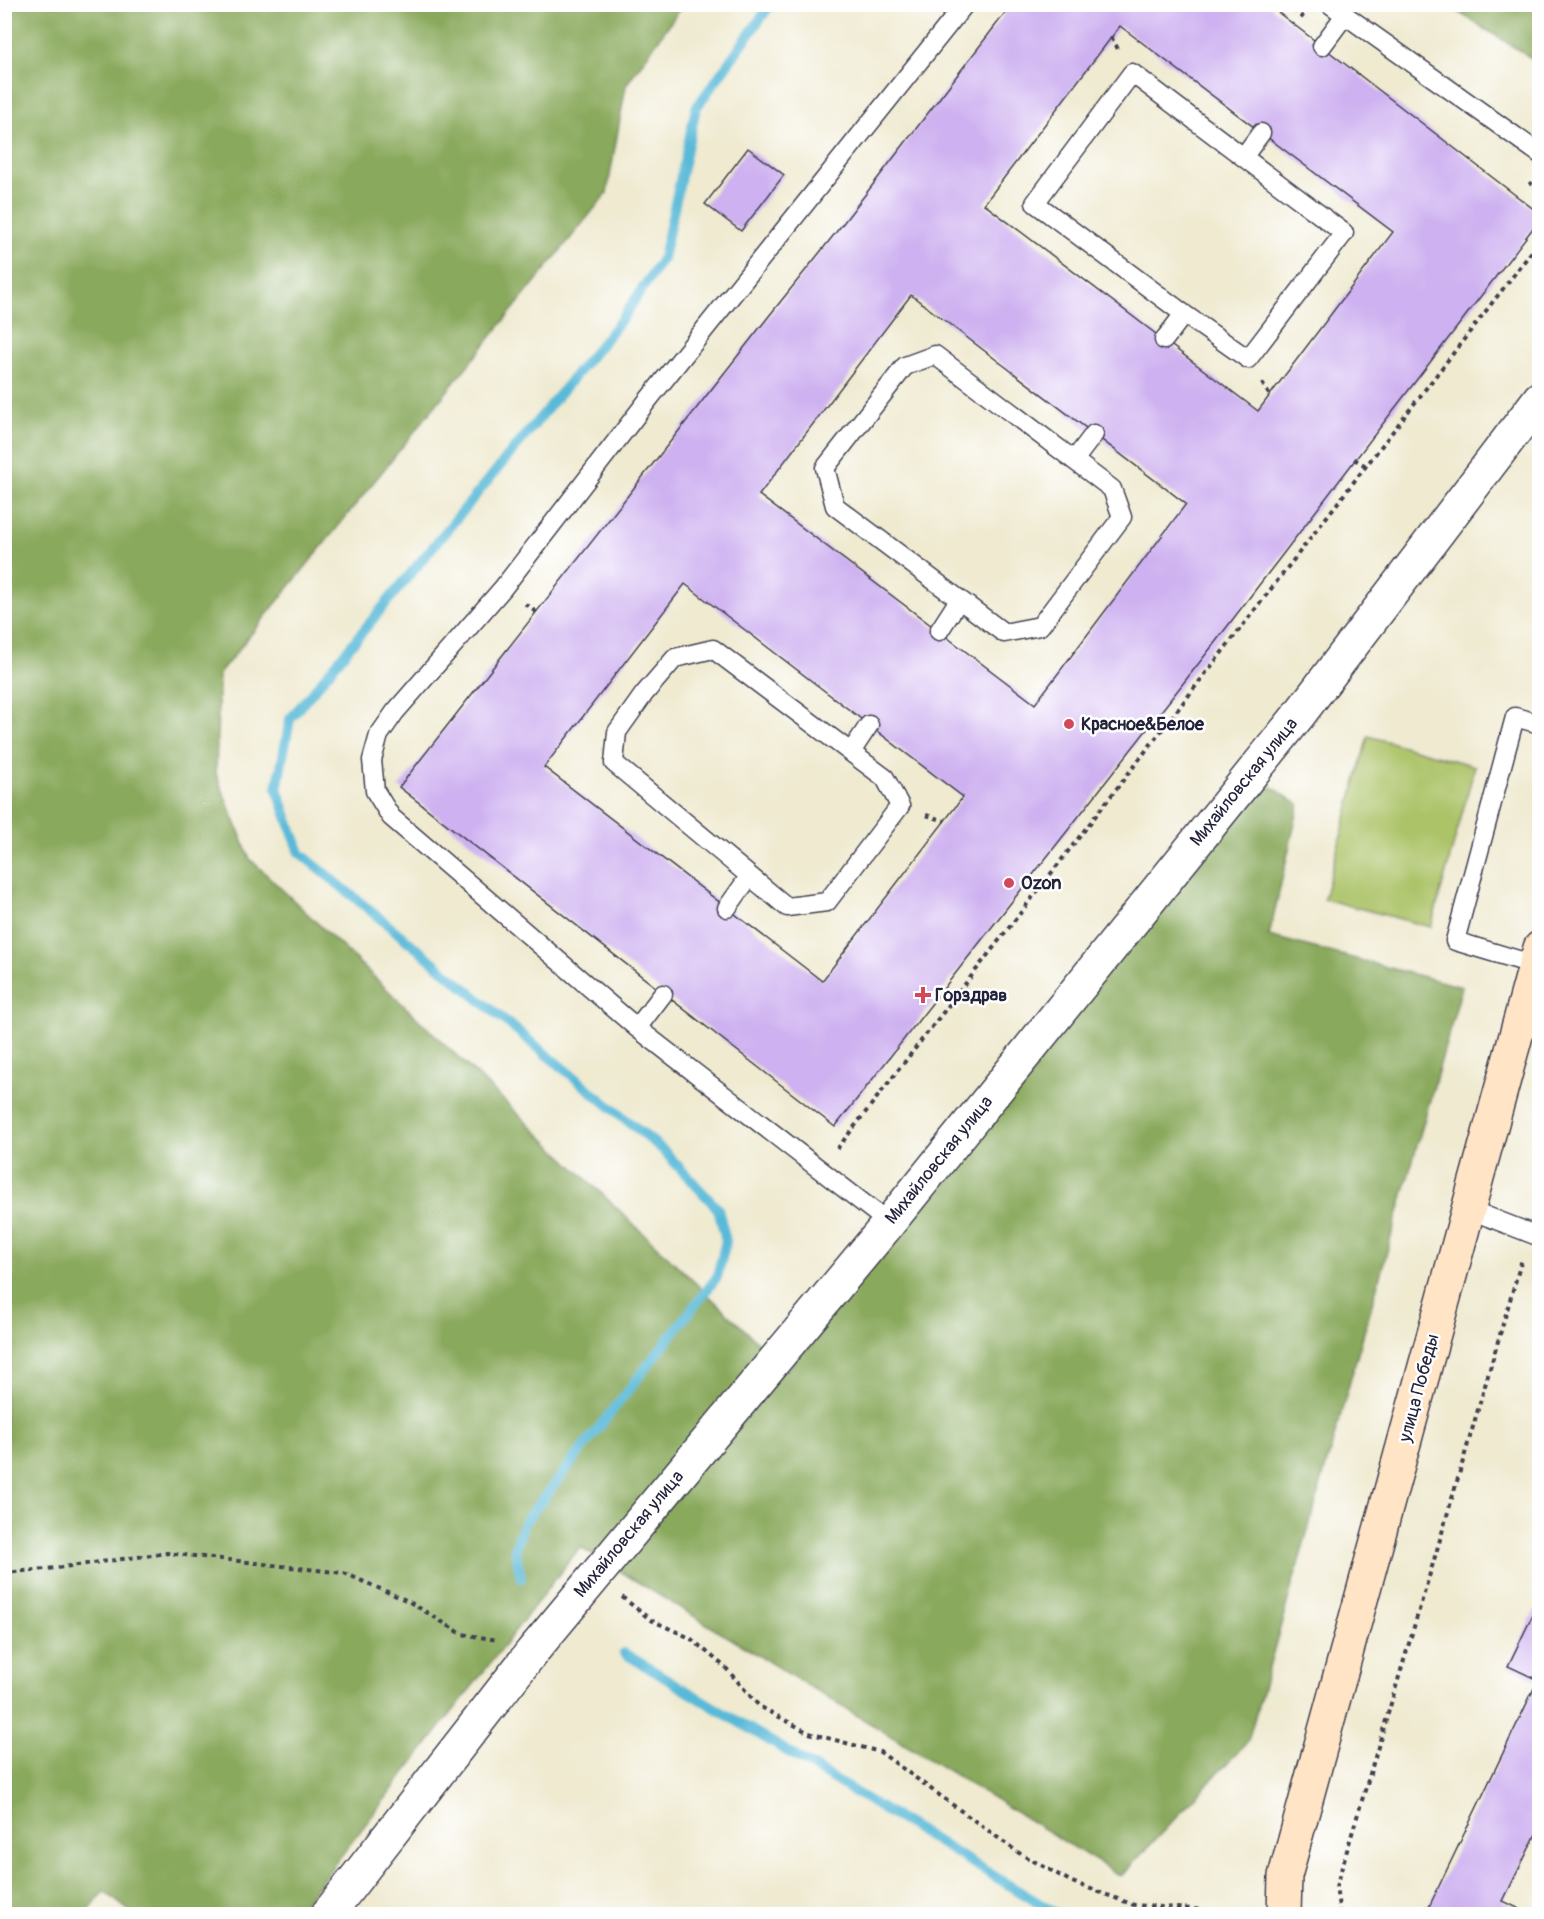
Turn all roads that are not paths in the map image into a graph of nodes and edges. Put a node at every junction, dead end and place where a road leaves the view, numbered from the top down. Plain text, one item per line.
1 (965, 4) edge
2 (1337, 10) edge
3 (1322, 46) dead end
4 (1262, 133) dead end
5 (1539, 154) edge
6 (1244, 156) junction
7 (1184, 314) junction
8 (1164, 340) dead end
9 (1539, 398) edge
10 (1094, 434) dead end
11 (1075, 459) junction
12 (960, 600) junction
13 (939, 631) dead end
14 (1539, 724) edge
15 (869, 725) dead end
16 (850, 752) junction
17 (750, 877) junction
18 (727, 908) dead end
19 (1537, 956) edge
20 (663, 994) dead end
21 (637, 1028) junction
22 (1468, 1209) junction
23 (889, 1223) junction
24 (1534, 1235) edge
25 (328, 1914) edge
26 (1269, 1914) edge

1 - 21 lane
2 - 3 lane
2 - 5 lane
4 - 6 lane
6 - 7 lane
6 - 7 lane
7 - 8 lane
9 - 23 street, Михайловская улица
10 - 11 lane
11 - 12 lane
11 - 12 lane
12 - 13 lane
14 - 19 lane
15 - 16 lane
16 - 17 lane
16 - 17 lane
17 - 18 lane
19 - 22 main road, улица Победы
20 - 21 lane
21 - 23 lane
22 - 24 lane
22 - 26 main road, улица Победы
23 - 25 street, Михайловская улица

